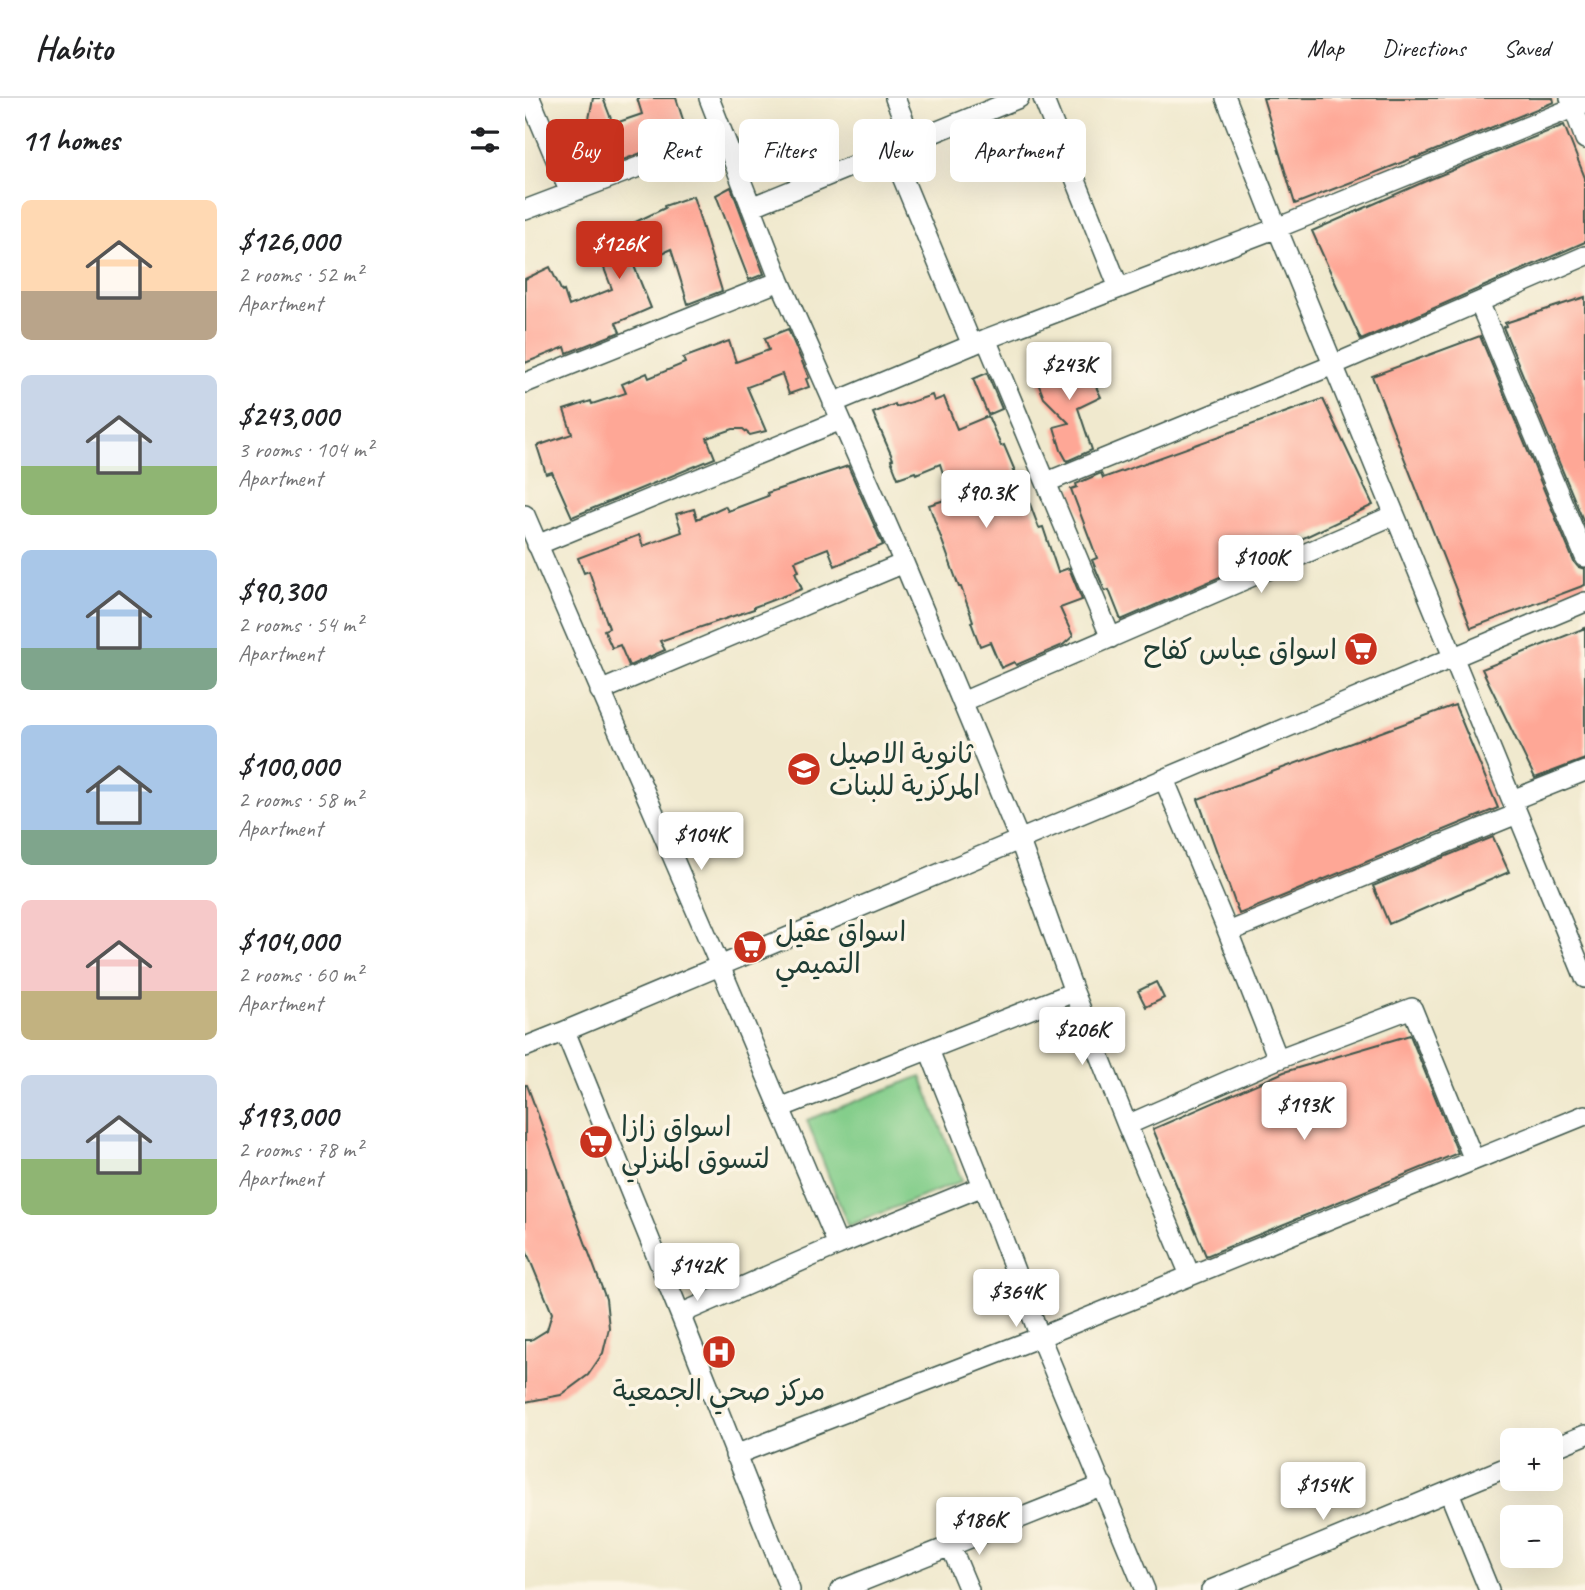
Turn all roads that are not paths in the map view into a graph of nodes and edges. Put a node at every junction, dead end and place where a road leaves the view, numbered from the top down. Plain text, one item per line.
1 (530, 98) edge
2 (709, 98) edge
3 (895, 98) edge
4 (1019, 98) edge
5 (1043, 98) edge
6 (1226, 98) edge
7 (1576, 103) edge
8 (717, 119) edge
9 (903, 119) edge
10 (936, 131) edge
11 (1585, 139) edge
12 (725, 140) edge
13 (853, 165) edge
14 (638, 167) edge
15 (906, 182) edge
16 (570, 193) junction
17 (751, 207) junction
18 (525, 209) edge
19 (1277, 228) junction
20 (1585, 256) edge
21 (780, 281) junction
22 (1119, 288) junction
23 (1479, 302) junction
24 (979, 342) junction
25 (1333, 365) junction
26 (525, 383) edge
27 (837, 412) junction
28 (1047, 482) junction
29 (1394, 515) junction
30 (525, 516) edge
31 (537, 545) junction
32 (1585, 557) edge
33 (904, 564) junction
34 (1585, 602) edge
35 (1111, 638) junction
36 (1453, 657) junction
37 (600, 691) junction
38 (961, 702) junction
39 (1585, 771) edge
40 (1164, 779) junction
41 (1514, 807) junction
42 (1020, 841) junction
43 (1228, 932) junction
44 (1579, 946) edge
45 (720, 966) junction
46 (1585, 978) edge
47 (1073, 992) junction
48 (565, 1031) junction
49 (525, 1046) edge
50 (929, 1051) junction
51 (1278, 1059) junction
52 (780, 1108) junction
53 (1585, 1115) edge
54 (1127, 1125) junction
55 (1474, 1160) junction
56 (983, 1186) junction
57 (838, 1245) junction
58 (1190, 1275) junction
59 (680, 1314) junction
60 (1040, 1337) junction
61 (1585, 1434) edge
62 (1563, 1444) edge
63 (735, 1454) junction
64 (1500, 1470) edge
65 (1103, 1485) junction
66 (1449, 1492) junction
67 (951, 1547) junction
68 (790, 1590) edge
69 (840, 1590) edge
70 (969, 1590) edge
71 (1145, 1590) edge
72 (1211, 1590) edge
73 (1489, 1590) edge

1 - 16 street
2 - 8 street
3 - 9 street
4 - 10 street
5 - 22 street
6 - 19 street
7 - 11 street
7 - 19 street
12 - 17 street
13 - 17 street
14 - 16 street
15 - 24 street
16 - 18 street
17 - 21 street
19 - 22 street
19 - 25 street
20 - 23 street
21 - 26 street
21 - 27 street
22 - 24 street
23 - 25 street
23 - 32 street
24 - 27 street
24 - 28 street
25 - 28 street
25 - 29 street
27 - 31 street
27 - 33 street
28 - 35 street
29 - 35 street
29 - 36 street
30 - 31 street
31 - 37 street
33 - 37 street
33 - 38 street
34 - 36 street
35 - 38 street
36 - 40 street
36 - 41 street
37 - 45 street
38 - 42 street
39 - 41 street
40 - 42 street
40 - 43 street
41 - 43 street
41 - 44 street
42 - 45 street
42 - 47 street
43 - 51 street
44 - 46 street
45 - 48 street
45 - 52 street
47 - 50 street
47 - 54 street
48 - 49 street
48 - 59 street
50 - 52 street
50 - 56 street
51 - 54 street
51 - 55 street
52 - 57 street
53 - 55 street
54 - 58 street
55 - 58 street
56 - 57 street
56 - 60 street
57 - 59 street
58 - 60 street
59 - 63 street
60 - 63 street
60 - 65 street
61 - 62 street
63 - 68 street
64 - 66 street
65 - 67 street
65 - 71 street
66 - 72 street
66 - 73 street
67 - 69 street
67 - 70 street

